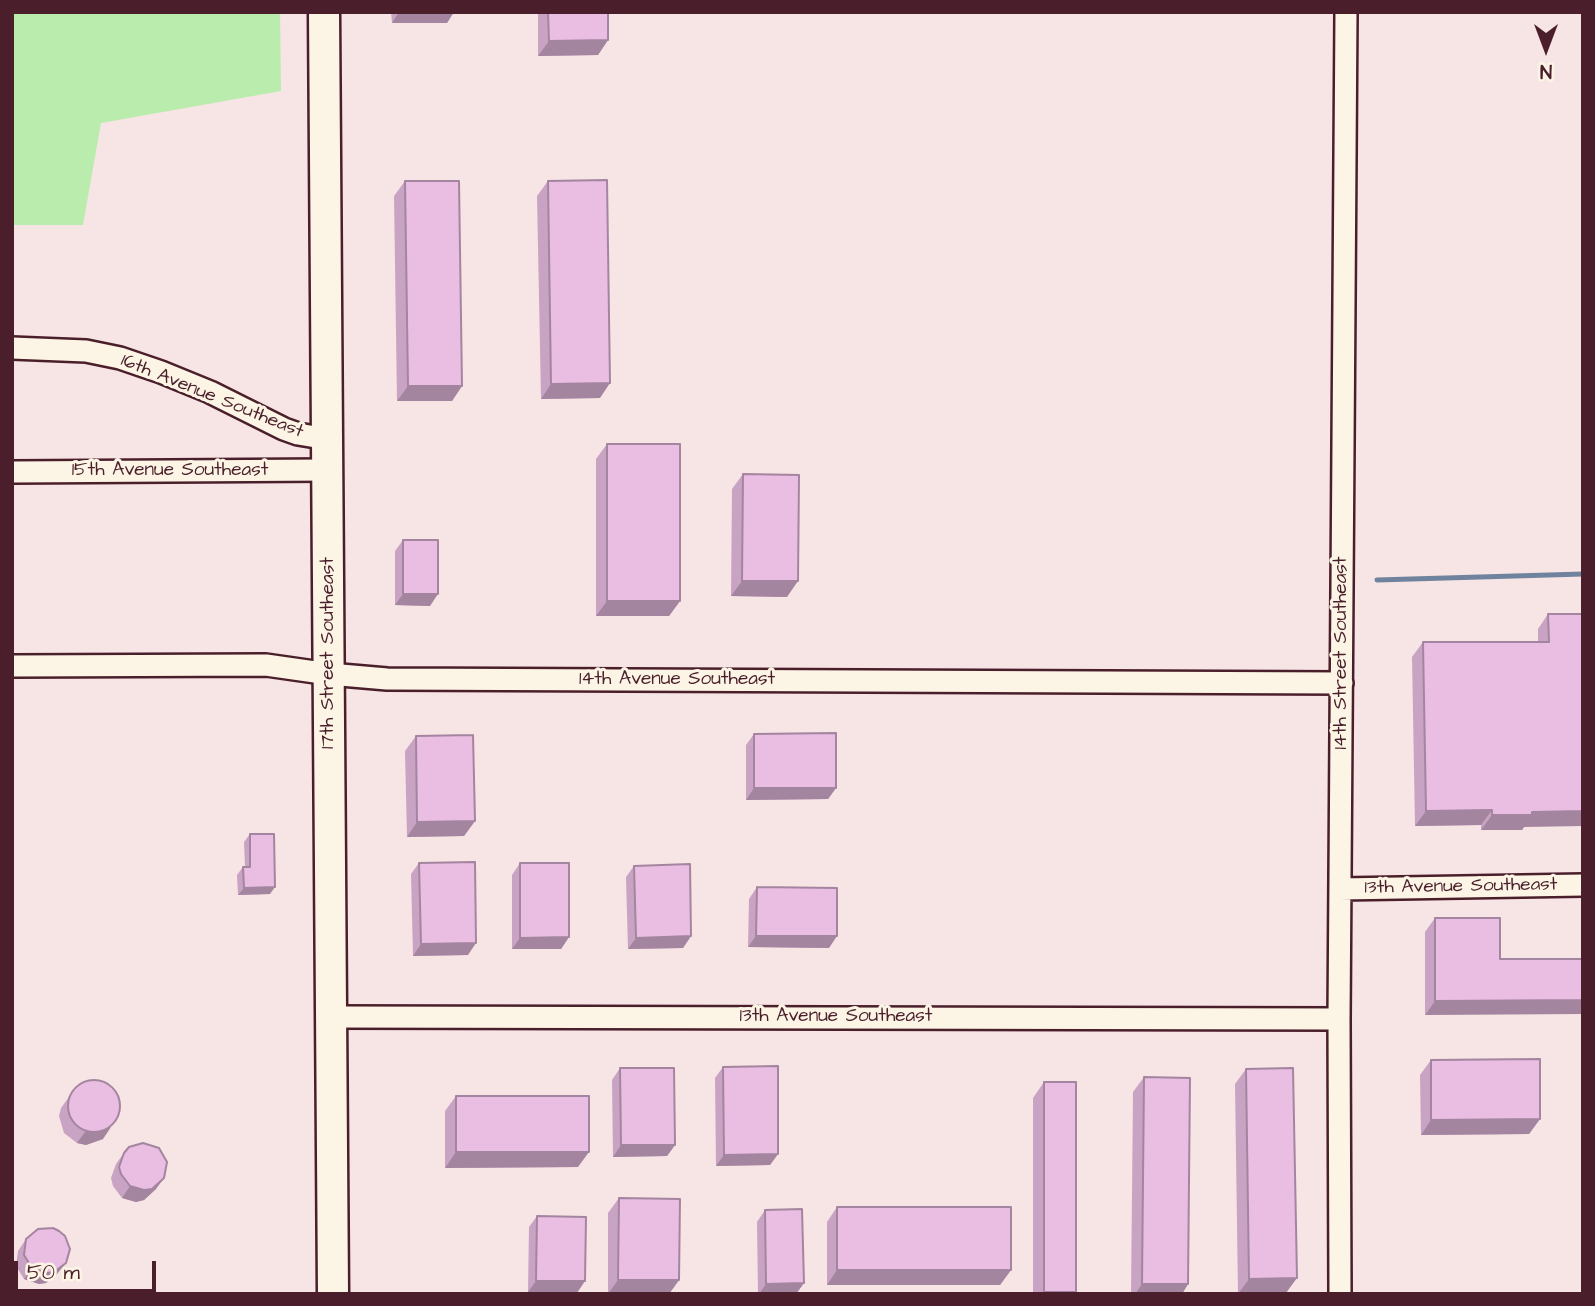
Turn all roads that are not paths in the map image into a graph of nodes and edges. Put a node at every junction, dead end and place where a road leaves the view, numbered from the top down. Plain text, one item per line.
1 (324, 12) edge
2 (1346, 12) edge
3 (12, 348) edge
4 (328, 439) junction
5 (328, 470) junction
6 (12, 472) edge
7 (12, 666) edge
8 (329, 674) junction
9 (1342, 683) junction
10 (1583, 885) edge
11 (1340, 889) junction
12 (332, 1017) junction
13 (1339, 1019) junction
14 (333, 1294) edge
15 (1340, 1294) edge

1 - 4 street, 17th Street Southeast
2 - 9 street, 14th Street Southeast
3 - 4 street, 16th Avenue Southeast
4 - 5 street, 17th Street Southeast
5 - 6 street, 15th Avenue Southeast
5 - 8 street, 17th Street Southeast
7 - 8 street, 14th Avenue Southeast
8 - 9 street, 14th Avenue Southeast
8 - 12 street, 17th Street Southeast
9 - 11 street, 14th Street Southeast
10 - 11 street, 13th Avenue Southeast
11 - 13 street, 14th Street Southeast
12 - 13 street, 13th Avenue Southeast
12 - 14 street, 17th Street Southeast
13 - 15 street, 14th Street Southeast

